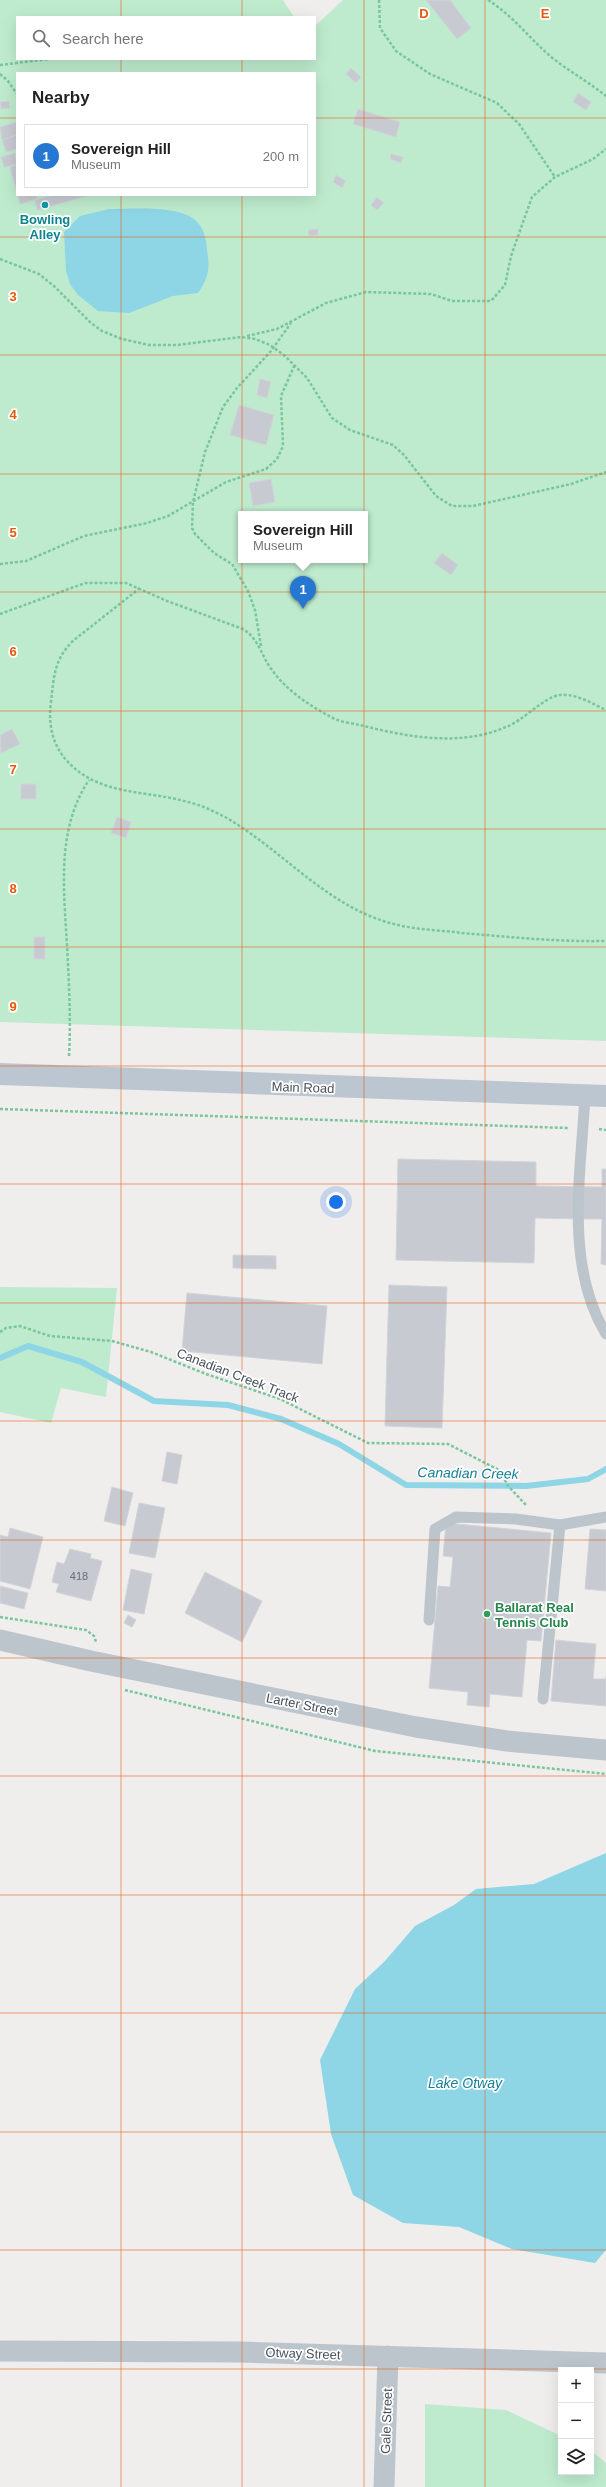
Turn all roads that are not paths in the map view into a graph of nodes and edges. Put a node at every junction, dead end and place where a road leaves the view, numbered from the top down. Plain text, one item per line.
1 (0, 1074) edge
2 (596, 1096) edge
3 (606, 1334) edge
4 (606, 1517) edge
5 (560, 1525) junction
6 (430, 1620) dead end
7 (0, 1640) edge
8 (543, 1699) dead end
9 (606, 1750) edge
10 (0, 2352) edge
11 (388, 2356) junction
12 (606, 2363) edge
13 (384, 2487) edge

1 - 2 main road, Main Road
2 - 3 lane
4 - 5 lane
5 - 6 lane
5 - 8 lane
7 - 9 street, Larter Street
10 - 11 street, Otway Street
11 - 12 street, Otway Street
11 - 13 street, Gale Street

